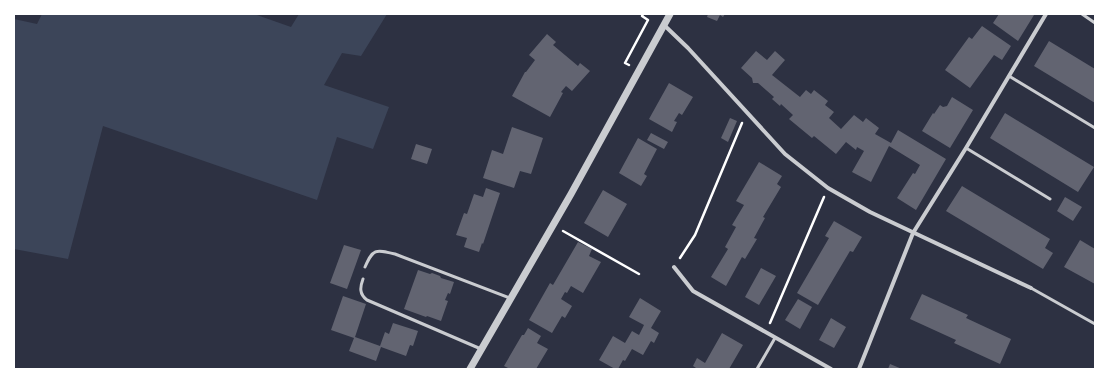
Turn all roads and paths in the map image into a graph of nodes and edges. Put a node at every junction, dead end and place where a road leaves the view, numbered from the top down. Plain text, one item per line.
1 (643, 14) edge
2 (670, 14) edge
3 (1046, 14) edge
4 (1082, 14) edge
5 (1095, 22) edge
6 (664, 25) junction
7 (639, 70) junction
8 (1009, 76) junction
9 (747, 113) junction
10 (1095, 128) edge
11 (966, 148) junction
12 (828, 188) junction
13 (1050, 199) dead end
14 (553, 225) junction
15 (913, 233) junction
16 (365, 267) dead end
17 (674, 267) joint
18 (639, 274) dead end
19 (363, 278) dead end
20 (1031, 288) joint
21 (511, 298) junction
22 (1095, 324) edge
23 (766, 333) junction
24 (775, 338) junction
25 (481, 349) junction
26 (470, 369) edge
27 (757, 369) edge
28 (831, 369) edge
29 (859, 369) edge

1 - 7 path
2 - 6 street
3 - 8 street
4 - 5 lane
6 - 7 street
6 - 9 street
7 - 14 street
8 - 10 lane
8 - 11 street
9 - 12 street
9 - 17 path
11 - 13 lane
11 - 15 street
12 - 15 street
12 - 23 path
14 - 18 path
14 - 21 street
15 - 20 street
15 - 29 street
16 - 21 lane
17 - 23 street
19 - 25 lane
20 - 22 lane
21 - 25 street
23 - 24 street
24 - 27 lane
24 - 28 street
25 - 26 street

